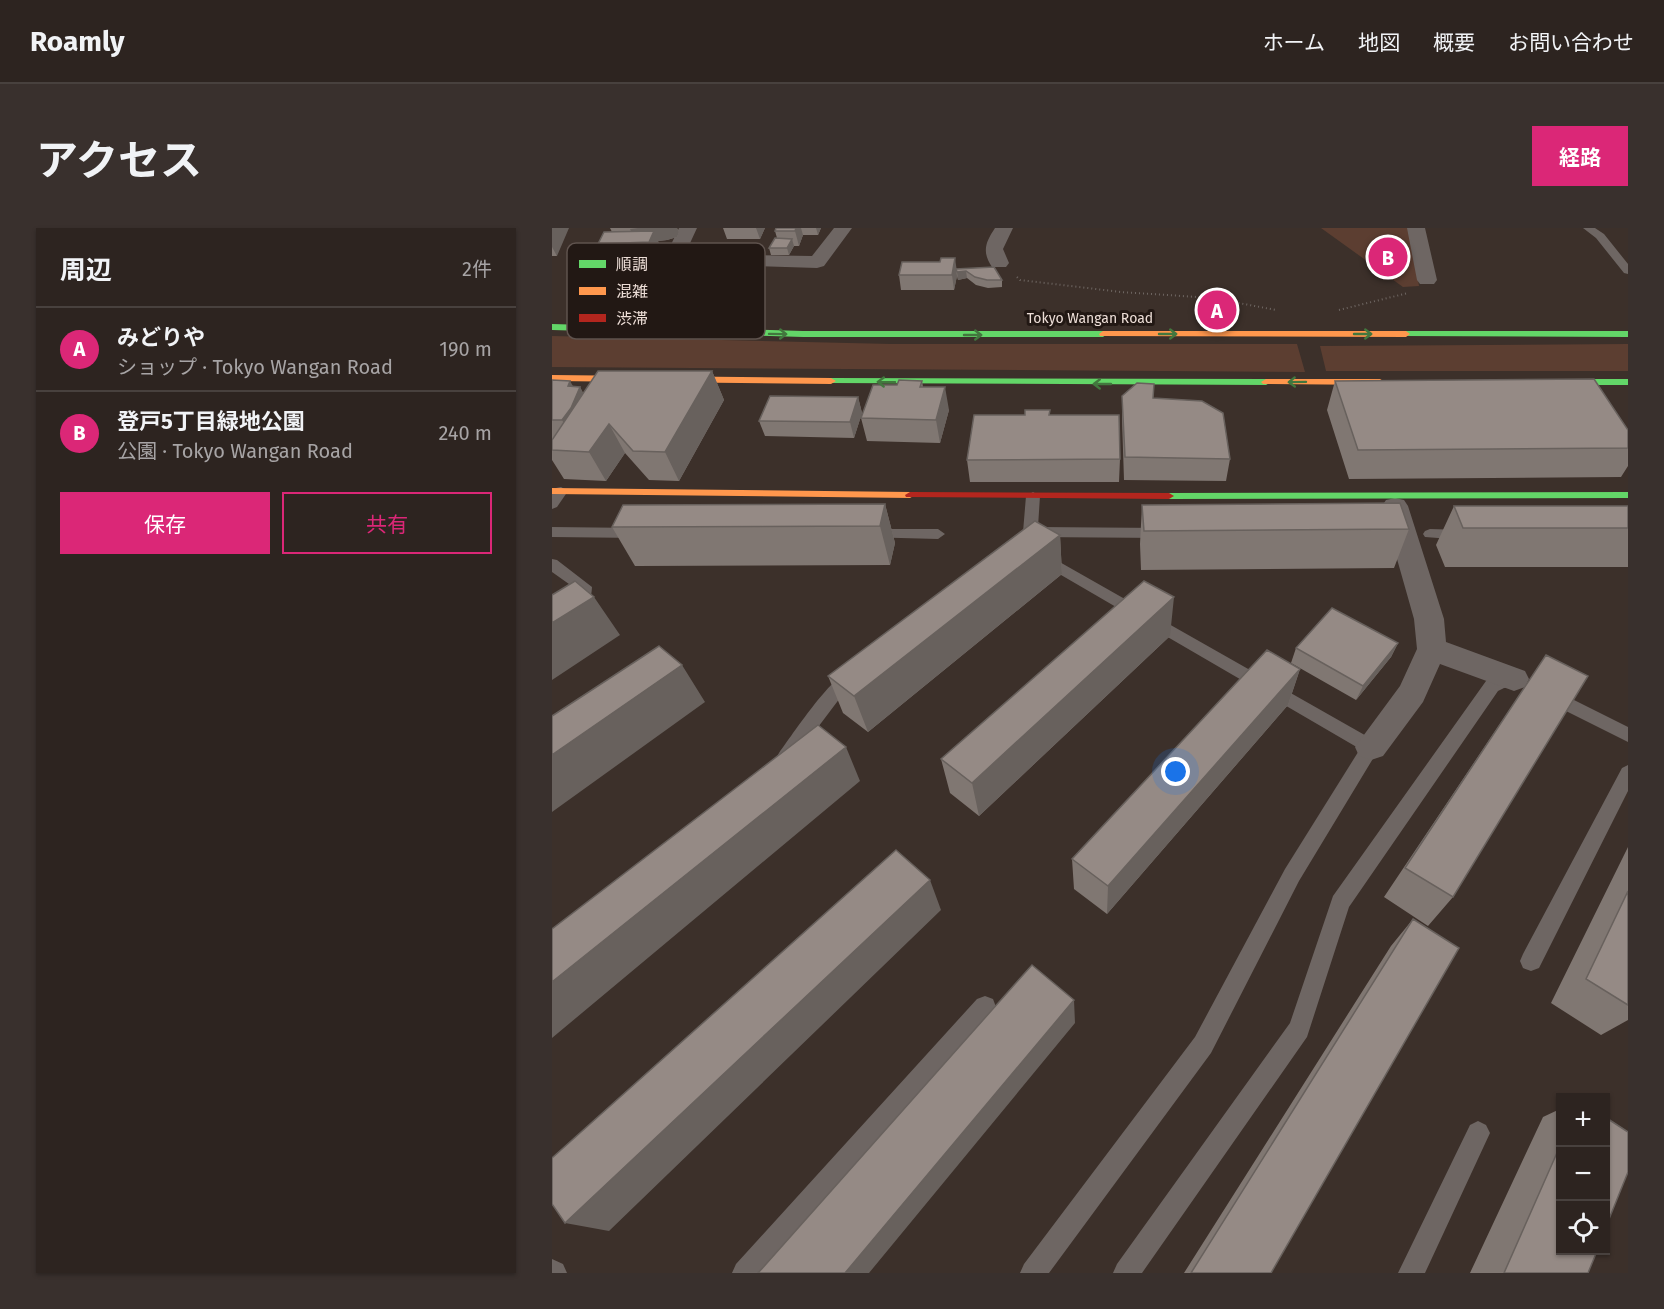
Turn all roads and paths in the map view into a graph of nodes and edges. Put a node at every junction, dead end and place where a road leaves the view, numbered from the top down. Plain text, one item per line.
1 (688, 228) edge
2 (843, 228) edge
3 (1004, 228) edge
4 (1416, 228) edge
5 (1588, 228) edge
6 (681, 243) edge
7 (765, 261) edge
8 (999, 263) joint
9 (1628, 271) edge
10 (1427, 280) joint
11 (1279, 310) dead end
12 (1330, 312) dead end
13 (552, 327) edge
14 (567, 327) edge
15 (765, 333) edge
16 (1628, 334) edge
17 (552, 378) edge
18 (1391, 382) edge
19 (1534, 382) edge
20 (1628, 382) edge
21 (556, 491) edge
22 (1628, 495) edge
23 (1033, 496) junction
24 (552, 504) edge
25 (1395, 506) edge
26 (552, 532) edge
27 (657, 533) edge
28 (1181, 533) edge
29 (856, 534) edge
30 (938, 534) dead end
31 (1430, 534) dead end
32 (1476, 535) edge
33 (1021, 543) junction
34 (552, 564) edge
35 (552, 630) edge
36 (1432, 649) junction
37 (866, 662) edge
38 (1514, 680) junction
39 (1628, 735) edge
40 (1371, 747) junction
41 (772, 773) edge
42 (1628, 773) edge
43 (1531, 961) dead end
44 (986, 1007) dead end
45 (1478, 1133) dead end
46 (745, 1273) edge
47 (1033, 1273) edge
48 (1126, 1273) edge
49 (1411, 1273) edge

1 - 6 street
2 - 7 street
3 - 8 street
4 - 10 street
5 - 9 lane
8 - 11 path
10 - 12 path
13 -> 14 main road, Tokyo Wangan Road
15 -> 16 main road, Tokyo Wangan Road
18 -> 17 main road
19 - 20 main road
21 - 23 main road
21 - 24 lane
22 - 23 main road
23 - 33 lane
25 - 36 street
26 - 27 lane
28 - 33 lane
29 - 30 lane
31 - 32 lane
33 - 40 lane
34 - 35 lane
36 - 38 street
36 - 40 street
37 - 41 lane
38 - 39 lane
38 - 48 lane
40 - 47 lane
42 - 43 lane
44 - 46 lane
45 - 49 lane

